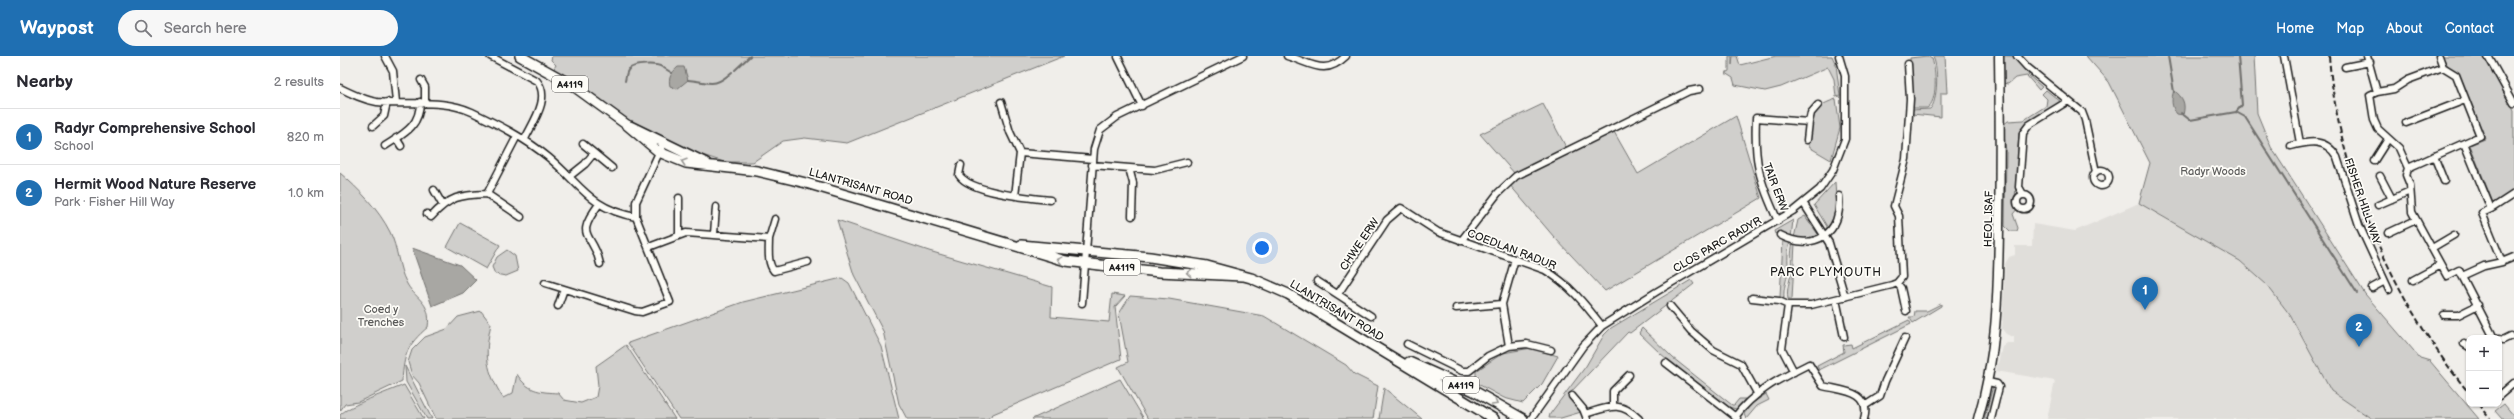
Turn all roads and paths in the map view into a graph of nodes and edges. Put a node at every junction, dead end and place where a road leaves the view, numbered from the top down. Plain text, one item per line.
1 (385, 56) edge
2 (490, 56) edge
3 (520, 56) edge
4 (1243, 56) edge
5 (1287, 56) edge
6 (1346, 56) edge
7 (1839, 56) edge
8 (1999, 56) edge
9 (2017, 56) edge
10 (2284, 56) edge
11 (2439, 56) edge
12 (2488, 56) edge
13 (1118, 57) dead end
14 (2368, 59) edge
15 (1908, 64) dead end
16 (2345, 67) dead end
17 (2444, 67) junction
18 (421, 80) dead end
19 (340, 88) edge
20 (1700, 89) dead end
21 (2377, 92) junction
22 (2465, 100) junction
23 (2068, 101) junction
24 (387, 102) junction
25 (396, 102) junction
26 (423, 102) junction
27 (1001, 102) dead end
28 (2514, 103) edge
29 (1818, 105) dead end
30 (1142, 106) junction
31 (1809, 122) junction
32 (2406, 124) dead end
33 (373, 126) dead end
34 (517, 136) junction
35 (396, 138) junction
36 (525, 139) junction
37 (2388, 139) junction
38 (1807, 140) dead end
39 (2464, 143) junction
40 (583, 144) dead end
41 (2300, 144) junction
42 (385, 146) dead end
43 (401, 146) dead end
44 (2291, 146) dead end
45 (661, 148) junction
46 (594, 153) junction
47 (1020, 153) junction
48 (2434, 156) junction
49 (2374, 161) dead end
50 (1093, 162) junction
51 (1187, 162) dead end
52 (961, 165) dead end
53 (612, 168) dead end
54 (1129, 168) junction
55 (2408, 168) junction
56 (2096, 172) dead end
57 (570, 176) junction
58 (2380, 176) dead end
59 (2444, 181) dead end
60 (434, 190) dead end
61 (2410, 192) junction
62 (487, 194) junction
63 (2023, 194) dead end
64 (2514, 194) edge
65 (1016, 196) junction
66 (1839, 196) dead end
67 (679, 198) dead end
68 (2392, 199) junction
69 (1050, 200) dead end
70 (442, 204) junction
71 (599, 204) junction
72 (1804, 204) junction
73 (2378, 205) dead end
74 (716, 206) dead end
75 (1401, 208) joint
76 (2491, 209) junction
77 (427, 214) dead end
78 (1132, 216) dead end
79 (521, 217) dead end
80 (636, 217) junction
81 (775, 219) dead end
82 (2416, 220) junction
83 (1778, 221) junction
84 (2388, 233) dead end
85 (679, 234) junction
86 (714, 234) junction
87 (1780, 235) dead end
88 (2454, 235) dead end
89 (1825, 236) junction
90 (769, 239) junction
91 (1461, 241) junction
92 (1004, 243) junction
93 (648, 247) junction
94 (2432, 248) junction
95 (1086, 250) junction
96 (2514, 257) edge
97 (1515, 259) junction
98 (808, 262) dead end
99 (2502, 262) junction
100 (1085, 263) junction
101 (600, 264) dead end
102 (2441, 265) junction
103 (1242, 276) junction
104 (2462, 276) junction
105 (2413, 280) dead end
106 (1317, 281) dead end
107 (2383, 282) junction
108 (545, 283) dead end
109 (1897, 283) junction
110 (2372, 288) dead end
111 (564, 289) junction
112 (2389, 290) dead end
113 (1338, 294) junction
114 (1845, 296) junction
115 (1752, 298) dead end
116 (1836, 299) junction
117 (1082, 303) dead end
118 (1502, 304) junction
119 (1788, 305) junction
120 (2478, 305) junction
121 (558, 306) dead end
122 (1670, 306) dead end
123 (1456, 308) dead end
124 (1906, 311) dead end
125 (2444, 315) dead end
126 (1371, 316) dead end
127 (1602, 326) junction
128 (2494, 335) edge
129 (2511, 336) dead end
130 (1844, 337) dead end
131 (1905, 338) dead end
132 (2502, 340) edge
133 (1407, 344) dead end
134 (1509, 346) junction
135 (1551, 350) dead end
136 (1396, 358) junction
137 (1666, 363) dead end
138 (1794, 372) junction
139 (1629, 375) dead end
140 (1988, 382) junction
141 (2514, 383) edge
142 (1757, 393) junction
143 (2502, 393) edge
144 (1572, 396) dead end
145 (1866, 405) junction
146 (1613, 407) junction
147 (1586, 416) edge
148 (1737, 418) edge
149 (1494, 419) edge
150 (1523, 419) edge
151 (1531, 419) edge
152 (1639, 419) edge
153 (1864, 419) edge
154 (1978, 419) edge
155 (1991, 419) edge

1 - 25 street
2 - 36 street
3 - 45 main road, LLANTRISANT ROAD / A4119
4 - 30 street
5 - 6 street
7 - 72 street, CLOS PARC RADYR
8 - 140 main road, HEOL ISAF
9 - 23 street
10 - 41 street
11 - 17 street
12 - 28 street
13 - 30 street
14 - 16 street
14 - 21 street
15 - 109 street
17 - 21 street
17 - 22 street
18 - 26 street
19 - 24 street
20 - 91 street
21 - 37 street
22 - 32 street
22 - 39 street
23 - 56 street
23 - 63 street
24 - 25 street
24 - 33 street
25 - 26 street
26 - 34 street
26 - 35 street
27 - 47 street
29 - 31 street
30 - 50 street
31 - 38 street
31 - 83 street, TAIR ERW
34 - 36 street
34 - 62 street
35 - 42 street
35 - 43 street
36 - 57 street
37 - 49 street
37 - 55 street
39 - 48 street
39 - 76 street
40 - 46 street
41 - 44 street, FISHER HILL WAY
41 - 107 street, FISHER HILL WAY
45 - 80 street
45 - 92 main road, LLANTRISANT ROAD / A4119
46 - 53 street
46 - 57 street
47 - 50 street
47 - 65 street
48 - 55 street
48 - 59 street
50 - 54 street
50 - 95 street
51 - 54 street
52 - 65 street
54 - 78 street
55 - 61 street
57 - 71 street
58 - 68 street
60 - 70 street
61 - 68 street
61 - 82 street
62 - 70 street
62 - 79 street
64 - 76 street
65 - 69 street
66 - 89 street
67 - 85 street
68 - 73 street
70 - 77 street
71 - 80 street
71 - 101 street
72 - 83 street, CLOS PARC RADYR
72 - 89 street
74 - 86 street
75 - 91 street, COEDLAN RADUR
75 - 113 street, CHWE ERW
76 - 99 street
80 - 93 street
81 - 90 street
82 - 84 street
82 - 94 street
83 - 127 street, CLOS PARC RADYR
85 - 86 street
85 - 93 street
86 - 90 street
87 - 89 street
88 - 94 street
89 - 114 street
90 - 98 street
91 - 97 street, COEDLAN RADUR
92 - 95 main road, LLANTRISANT ROAD / A4119
100 -> 92 main road, LLANTRISANT ROAD / A4119
93 - 111 street
94 - 102 street
95 - 100 street
95 - 103 main road, LLANTRISANT ROAD / A4119
96 - 99 street
97 - 118 street
97 - 127 street, COEDLAN RADUR
99 - 104 street
103 -> 100 main road, LLANTRISANT ROAD / A4119
100 - 117 street
102 - 104 street
102 - 105 street
103 - 136 main road, LLANTRISANT ROAD / A4119
104 - 120 street
106 - 113 street
107 - 110 street
107 - 112 street, FISHER HILL WAY
108 - 111 street
109 - 114 street
109 - 124 street
111 - 121 street
113 - 126 street
114 - 116 street
115 - 119 street
116 - 119 street
116 - 130 street
118 - 123 street
118 - 134 street
119 - 138 street
120 - 125 street
120 - 128 street
122 - 142 street
127 - 151 street, CLOS PARC RADYR
129 - 132 street
131 - 145 street
133 - 134 street
134 - 135 street
136 - 149 main road, LLANTRISANT ROAD / A4119
136 -> 150 main road, LLANTRISANT ROAD / A4119
137 - 148 street
138 - 142 street
138 - 145 street
139 - 146 street
140 - 154 main road, HEOL ISAF
140 - 155 street
141 - 143 street
142 - 148 street
144 - 147 street
145 - 153 street
146 - 147 street
146 - 152 street

